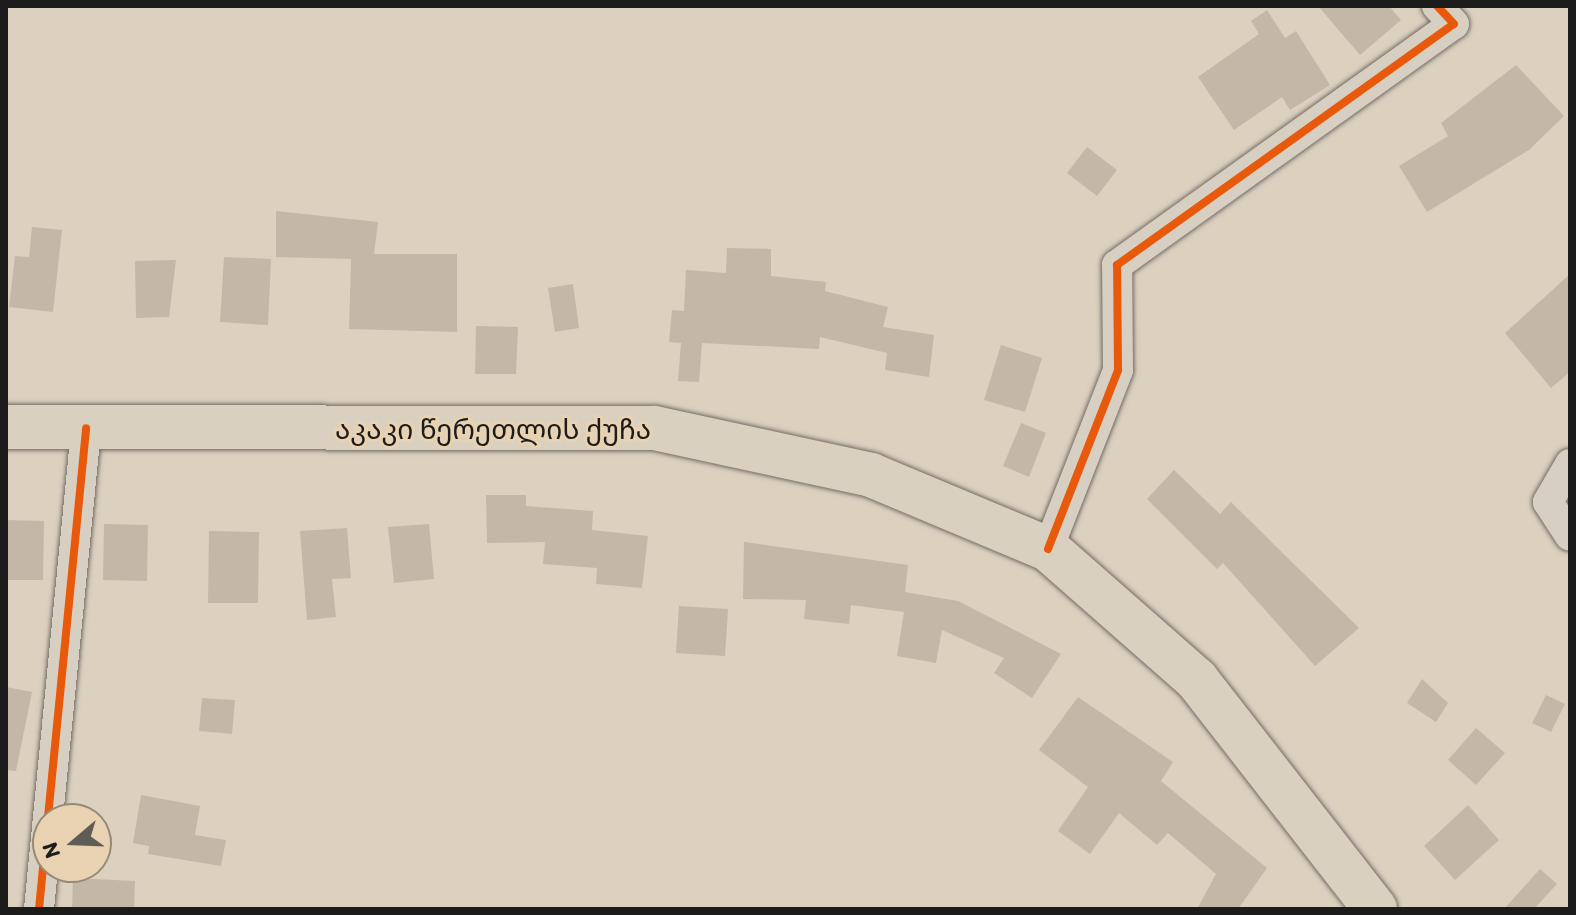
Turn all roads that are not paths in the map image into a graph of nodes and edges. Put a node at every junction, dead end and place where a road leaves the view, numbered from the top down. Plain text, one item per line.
1 (1437, 6) edge
2 (6, 427) edge
3 (86, 428) junction
4 (1570, 464) edge
5 (1570, 536) edge
6 (1048, 549) junction
7 (39, 909) edge
8 (1375, 909) edge

1 - 6 street
2 - 3 main road, აკაკი წერეთლის ქუჩა
3 - 6 main road, აკაკი წერეთლის ქუჩა
3 - 7 street
4 - 5 street
6 - 8 main road, აკაკი წერეთლის ქუჩა

